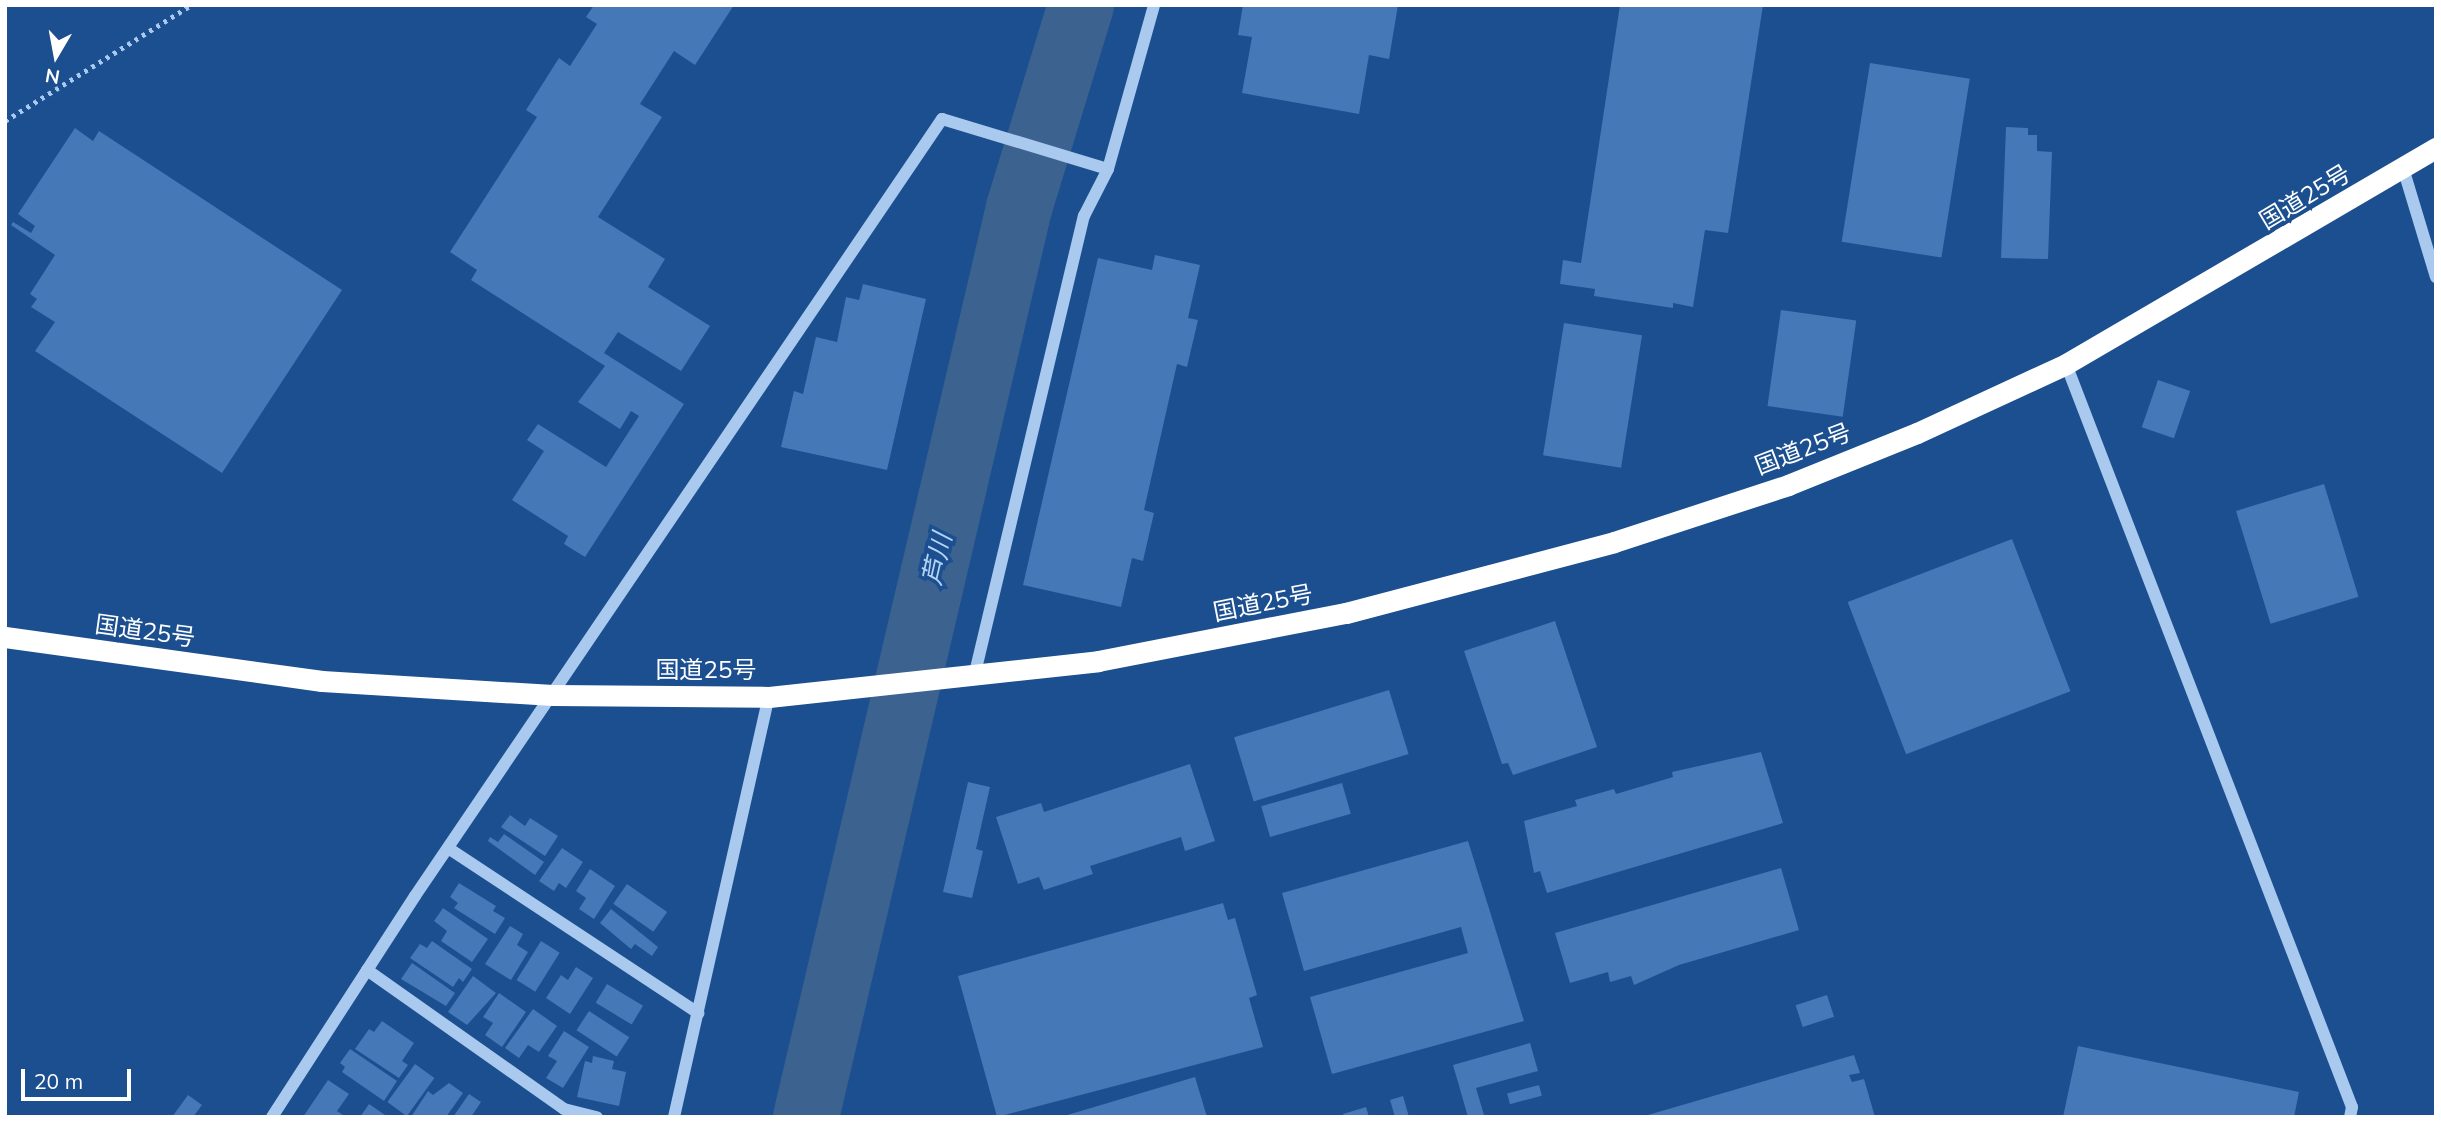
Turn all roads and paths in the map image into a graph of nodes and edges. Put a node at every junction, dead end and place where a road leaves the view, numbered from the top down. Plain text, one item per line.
1 (191, 5) edge
2 (1154, 5) edge
3 (5, 121) edge
4 (2436, 148) edge
5 (2403, 168) junction
6 (1108, 169) junction
7 (2436, 277) edge
8 (2066, 364) junction
9 (5, 637) edge
10 (966, 679) junction
11 (553, 695) junction
12 (769, 697) junction
13 (448, 848) junction
14 (368, 970) junction
15 (698, 1013) junction
16 (272, 1117) edge
17 (597, 1117) edge
18 (674, 1117) edge
19 (2350, 1117) edge

1 - 3 path
2 - 6 street
4 - 5 highway, 国道25号
5 - 7 street
5 - 8 highway, 国道25号
6 - 10 street
6 - 11 street
8 - 10 highway, 国道25号
8 - 19 street
9 - 11 highway, 国道25号
10 - 12 highway, 国道25号
11 - 12 highway, 国道25号
11 - 13 street
12 - 15 street
13 - 14 street
13 - 15 street
14 - 16 street
14 - 17 street
15 - 18 street

